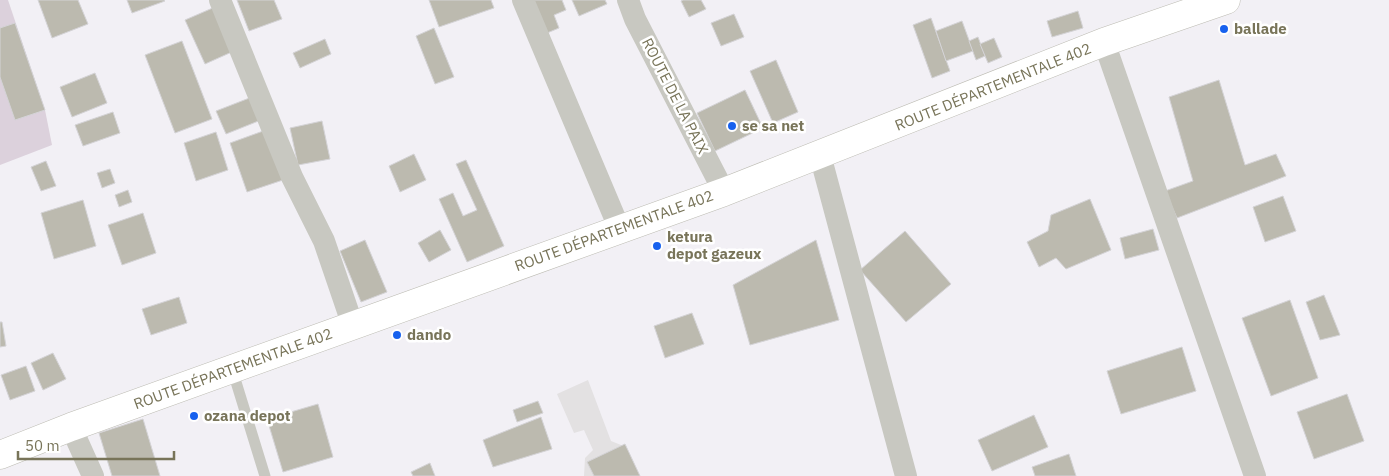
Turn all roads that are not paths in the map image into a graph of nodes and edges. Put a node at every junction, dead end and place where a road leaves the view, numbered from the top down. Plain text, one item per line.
1 (220, 0) edge
2 (523, 0) edge
3 (628, 0) edge
4 (1226, 0) edge
5 (1104, 42) junction
6 (820, 155) junction
7 (724, 192) junction
8 (620, 230) junction
9 (353, 326) junction
10 (232, 370) junction
11 (71, 427) junction
12 (0, 455) edge
13 (93, 476) edge
14 (265, 476) edge
15 (906, 476) edge
16 (1255, 476) edge

1 - 9 street
2 - 8 street
3 - 7 street, ROUTE DE LA PAIX
4 - 5 main road, ROUTE DÉPARTEMENTALE 402
5 - 6 main road, ROUTE DÉPARTEMENTALE 402
5 - 16 street
6 - 7 main road, ROUTE DÉPARTEMENTALE 402
6 - 15 street
7 - 8 main road, ROUTE DÉPARTEMENTALE 402
8 - 9 main road, ROUTE DÉPARTEMENTALE 402
9 - 10 main road, ROUTE DÉPARTEMENTALE 402
10 - 11 main road, ROUTE DÉPARTEMENTALE 402
10 - 14 lane
11 - 12 main road, ROUTE DÉPARTEMENTALE 402
11 - 13 street

